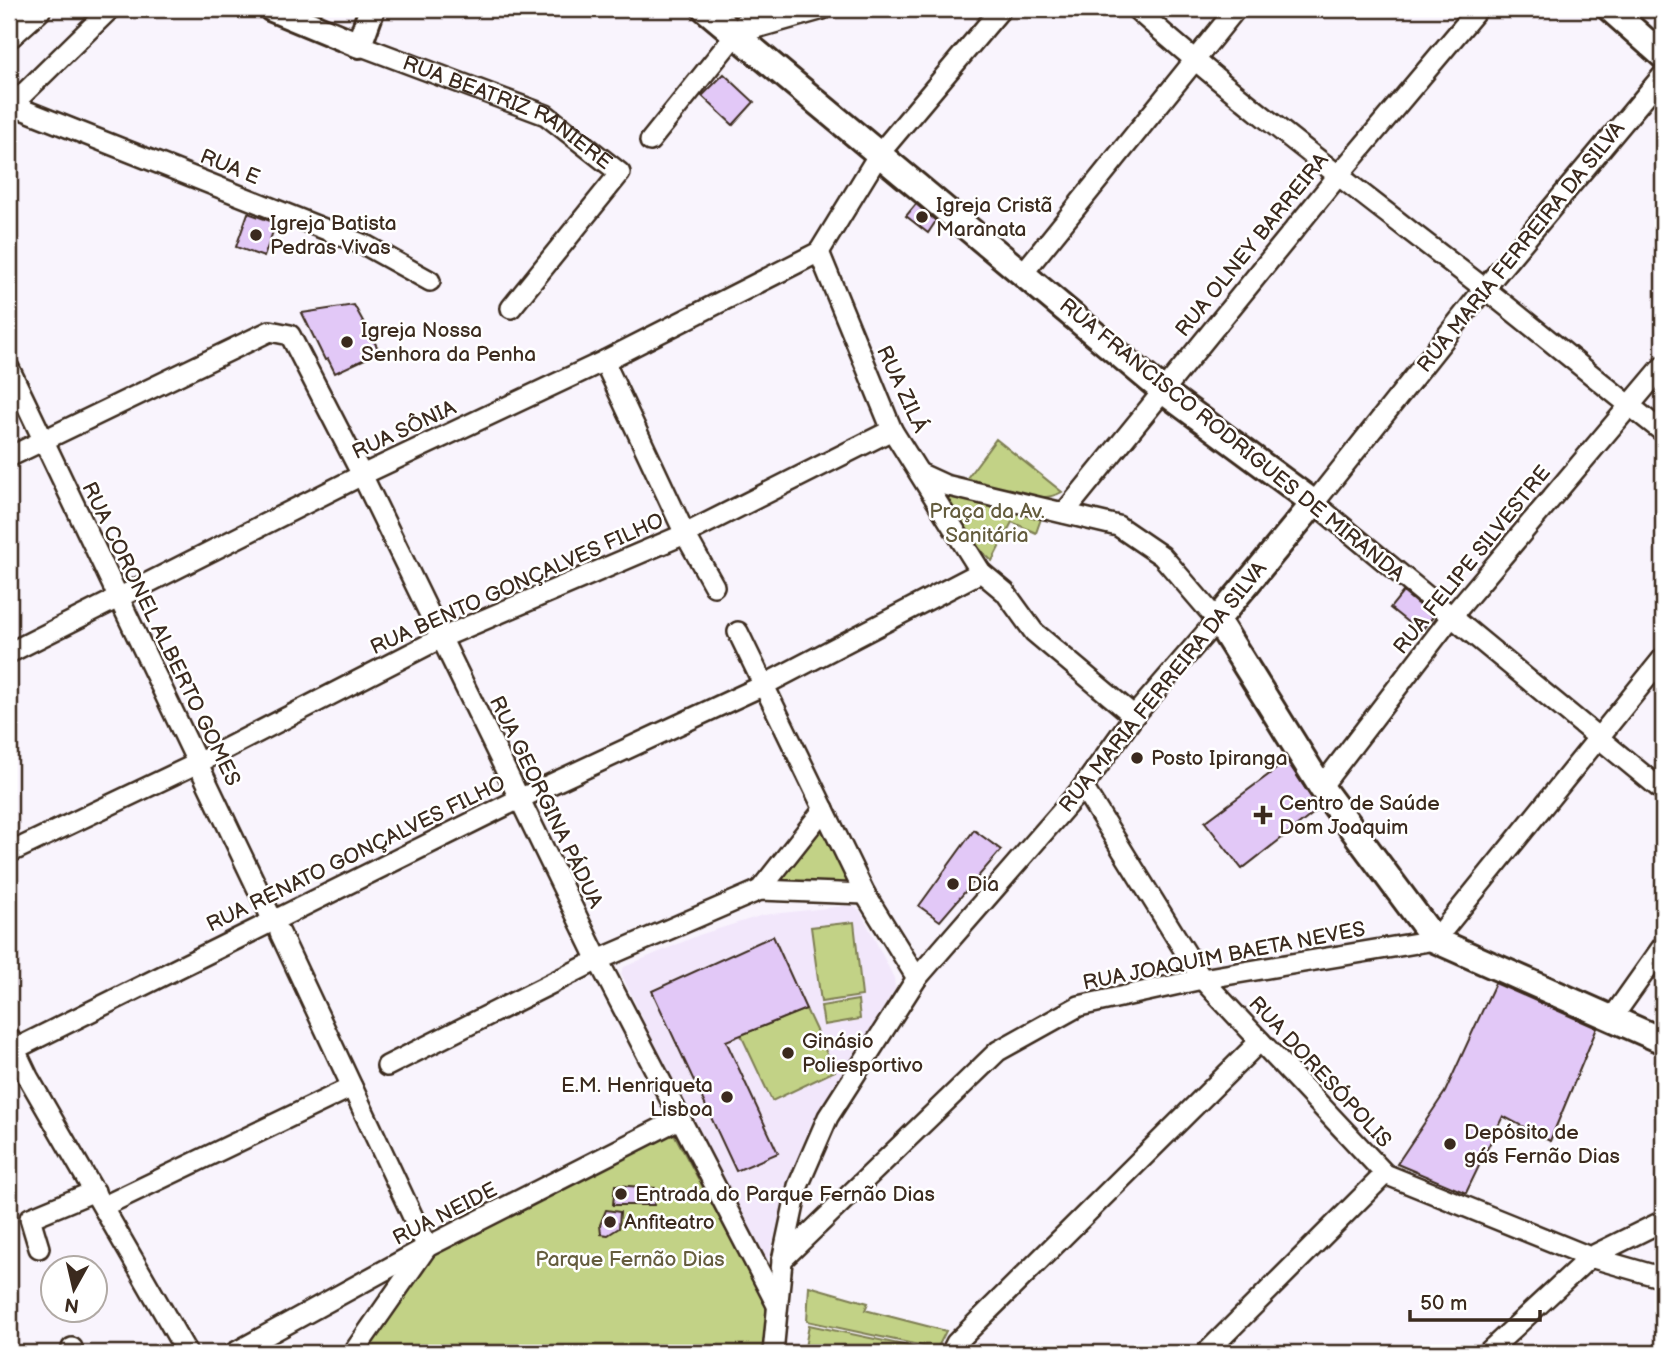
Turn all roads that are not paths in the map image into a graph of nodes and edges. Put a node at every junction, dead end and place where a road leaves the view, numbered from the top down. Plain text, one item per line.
1 (36, 9) edge
2 (110, 9) edge
3 (272, 9) edge
4 (372, 9) edge
5 (705, 9) edge
6 (756, 9) edge
7 (823, 9) edge
8 (1001, 9) edge
9 (1136, 9) edge
10 (1236, 9) edge
11 (1478, 9) edge
12 (1610, 9) edge
13 (9, 33) edge
14 (734, 35) junction
15 (359, 45) junction
16 (1663, 56) edge
17 (1193, 60) junction
18 (1663, 75) edge
19 (10, 104) edge
20 (650, 141) dead end
21 (879, 153) junction
22 (1336, 177) junction
23 (819, 252) junction
24 (1024, 272) junction
25 (430, 281) dead end
26 (1484, 289) junction
27 (511, 308) dead end
28 (604, 361) junction
29 (1663, 366) edge
30 (9, 368) edge
31 (1163, 391) junction
32 (1630, 406) junction
33 (892, 430) junction
34 (1663, 432) edge
35 (43, 440) junction
36 (9, 457) edge
37 (922, 474) junction
38 (362, 475) junction
39 (1314, 503) junction
40 (1064, 513) junction
41 (685, 534) junction
42 (981, 572) junction
43 (714, 586) dead end
44 (120, 598) junction
45 (1452, 616) junction
46 (1217, 620) junction
47 (738, 632) dead end
48 (441, 638) junction
49 (9, 653) edge
50 (1663, 657) edge
51 (764, 685) junction
52 (1134, 716) junction
53 (1597, 737) junction
54 (198, 763) junction
55 (1083, 787) junction
56 (1321, 787) junction
57 (1663, 791) edge
58 (519, 799) junction
59 (824, 809) junction
60 (9, 853) edge
61 (760, 890) junction
62 (865, 894) junction
63 (276, 927) junction
64 (1435, 940) junction
65 (1663, 946) edge
66 (598, 960) junction
67 (917, 978) junction
68 (1202, 979) junction
69 (1612, 1018) junction
70 (1260, 1041) junction
71 (1663, 1041) edge
72 (12, 1043) edge
73 (387, 1066) dead end
74 (352, 1087) junction
75 (679, 1119) junction
76 (1385, 1174) junction
77 (100, 1198) junction
78 (1663, 1221) edge
79 (427, 1247) junction
80 (39, 1248) dead end
81 (1590, 1257) junction
82 (782, 1261) junction
83 (1663, 1278) edge
84 (777, 1305) junction
85 (187, 1353) edge
86 (234, 1353) edge
87 (353, 1353) edge
88 (773, 1353) edge
89 (951, 1353) edge
90 (1206, 1353) edge
91 (1487, 1353) edge

1 - 13 main road
2 - 19 street
3 - 15 street, RUA BEATRIZ RANIERE
4 - 15 street
5 - 14 street, RUA FRANCISCO RODRIGUES DE MIRANDA
6 - 14 street
7 - 14 street
8 - 21 street
9 - 17 street
10 - 17 street
11 - 22 street, RUA OLNEY BARREIRA
12 - 16 street
14 - 20 street
14 - 21 street, RUA FRANCISCO RODRIGUES DE MIRANDA
15 - 27 street, RUA BEATRIZ RANIERE
17 - 22 street
17 - 24 street
18 - 26 street, RUA MARIA FERREIRA DA SILVA
19 - 25 street, RUA E
21 - 23 street
21 - 24 street, RUA FRANCISCO RODRIGUES DE MIRANDA
22 - 26 street
22 - 31 street, RUA OLNEY BARREIRA
23 - 28 street, RUA SÔNIA
23 - 33 street, RUA ZILÁ
24 - 31 street, RUA FRANCISCO RODRIGUES DE MIRANDA
26 - 32 street
26 - 39 street, RUA MARIA FERREIRA DA SILVA
28 - 38 street, RUA SÔNIA
28 - 41 street
29 - 32 street, RUA FELIPE SILVESTRE
30 - 35 street, RUA CORONEL ALBERTO GOMES
31 - 39 street, RUA FRANCISCO RODRIGUES DE MIRANDA
31 - 40 street, RUA OLNEY BARREIRA
32 - 34 street
32 - 45 street, RUA FELIPE SILVESTRE
33 - 37 street, RUA ZILÁ
33 - 41 street, RUA BENTO GONÇALVES FILHO
35 - 36 street
35 - 38 street, RUA GEORGINA PÁDUA
35 - 44 street, RUA CORONEL ALBERTO GOMES
37 - 40 street
37 - 42 street, RUA ZILÁ
38 - 44 street, RUA SÔNIA
38 - 48 street, RUA GEORGINA PÁDUA
39 - 45 street, RUA FRANCISCO RODRIGUES DE MIRANDA
39 - 46 street, RUA MARIA FERREIRA DA SILVA
40 - 46 street
41 - 43 street
41 - 48 street, RUA BENTO GONÇALVES FILHO
42 - 51 street, RUA RENATO GONÇALVES FILHO
42 - 52 street, RUA ZILÁ
44 - 49 street, RUA SÔNIA
44 - 54 street, RUA CORONEL ALBERTO GOMES
45 - 53 street, RUA FRANCISCO RODRIGUES DE MIRANDA
45 - 56 street, RUA FELIPE SILVESTRE
46 - 52 street, RUA MARIA FERREIRA DA SILVA
46 - 56 street
47 - 51 street
48 - 54 street, RUA BENTO GONÇALVES FILHO
48 - 58 street, RUA GEORGINA PÁDUA
50 - 53 street
51 - 58 street, RUA RENATO GONÇALVES FILHO
51 - 59 street
52 - 55 street, RUA MARIA FERREIRA DA SILVA
53 - 57 street, RUA FRANCISCO RODRIGUES DE MIRANDA
53 - 64 street
54 - 60 street, RUA BENTO GONÇALVES FILHO
54 - 63 street, RUA CORONEL ALBERTO GOMES
55 - 67 street, RUA MARIA FERREIRA DA SILVA
55 - 68 street, RUA DORESÓPOLIS
56 - 64 street
58 - 63 street, RUA RENATO GONÇALVES FILHO
58 - 66 street, RUA GEORGINA PÁDUA
59 - 61 street
59 - 62 street
61 - 62 street
61 - 66 street
62 - 67 street
63 - 72 street, RUA RENATO GONÇALVES FILHO
63 - 74 street, RUA CORONEL ALBERTO GOMES
64 - 68 street, RUA JOAQUIM BAETA NEVES
64 - 69 street
65 - 69 street
66 - 73 street
66 - 75 street, RUA GEORGINA PÁDUA
67 - 82 street, RUA MARIA FERREIRA DA SILVA
68 - 70 street, RUA DORESÓPOLIS
68 - 82 street, RUA JOAQUIM BAETA NEVES
69 - 71 street
70 - 76 street, RUA DORESÓPOLIS
70 - 89 street
72 - 77 street
74 - 77 street
74 - 79 street, RUA CORONEL ALBERTO GOMES
75 - 79 street, RUA NEIDE
75 - 84 street, RUA GEORGINA PÁDUA
76 - 81 street, RUA DORESÓPOLIS
76 - 90 street
77 - 80 street
77 - 85 street
78 - 81 street
79 - 86 street, RUA NEIDE
79 - 87 street
81 - 83 street, RUA DORESÓPOLIS
81 - 91 street
82 - 84 street, RUA MARIA FERREIRA DA SILVA
84 - 88 street, RUA MARIA FERREIRA DA SILVA

